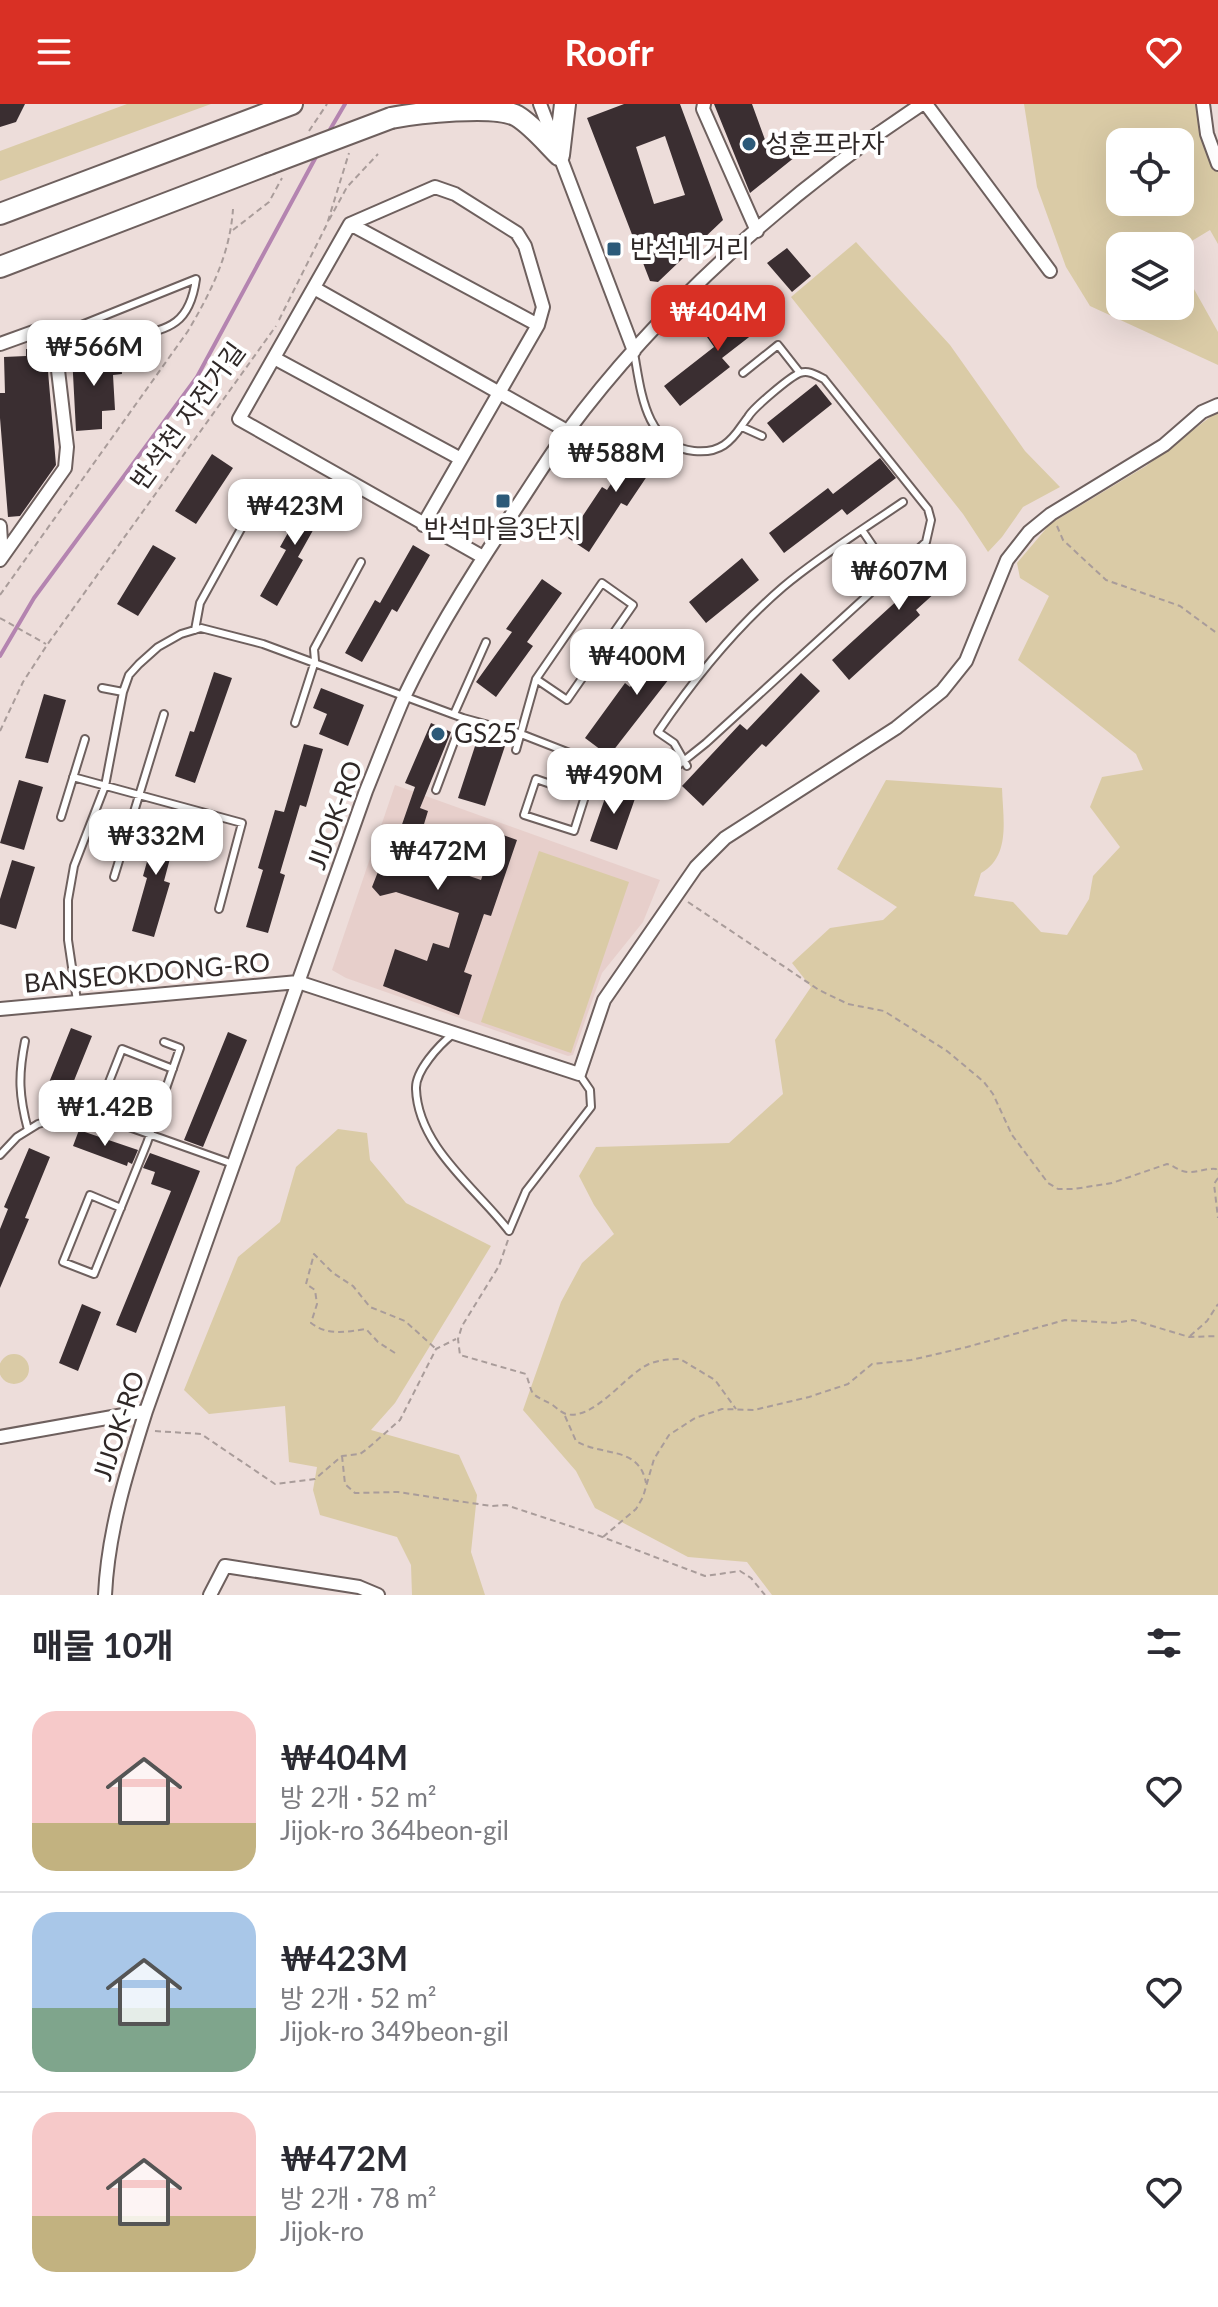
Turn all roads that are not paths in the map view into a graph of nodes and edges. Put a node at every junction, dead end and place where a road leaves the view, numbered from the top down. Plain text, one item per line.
1 (292, 104) edge
2 (430, 104) edge
3 (540, 104) edge
4 (565, 104) edge
5 (704, 104) edge
6 (1203, 104) edge
7 (917, 106) edge
8 (391, 118) junction
9 (559, 155) junction
10 (1218, 164) edge
11 (0, 214) edge
12 (350, 224) junction
13 (757, 231) junction
14 (0, 267) edge
15 (1050, 271) dead end
16 (314, 288) junction
17 (538, 325) junction
18 (54, 336) junction
19 (123, 339) dead end
20 (0, 344) edge
21 (634, 351) junction
22 (274, 358) junction
23 (743, 373) dead end
24 (800, 373) junction
25 (499, 393) junction
26 (1218, 405) edge
27 (742, 427) junction
28 (567, 431) junction
29 (762, 436) dead end
30 (461, 459) junction
31 (903, 502) dead end
32 (423, 525) junction
33 (0, 526) edge
34 (242, 527) dead end
35 (862, 530) junction
36 (483, 557) junction
37 (1, 559) edge
38 (361, 562) dead end
39 (891, 573) junction
40 (195, 630) junction
41 (486, 642) dead end
42 (315, 661) junction
43 (536, 679) junction
44 (102, 688) dead end
45 (123, 692) junction
46 (406, 694) junction
47 (164, 714) dead end
48 (454, 714) junction
49 (463, 718) junction
50 (295, 723) dead end
51 (521, 734) junction
52 (85, 739) dead end
53 (516, 750) dead end
54 (685, 763) junction
55 (595, 765) junction
56 (73, 777) junction
57 (105, 786) junction
58 (436, 790) dead end
59 (139, 795) junction
60 (585, 796) junction
61 (61, 817) dead end
62 (114, 877) dead end
63 (219, 909) dead end
64 (298, 982) junction
65 (77, 1001) junction
66 (0, 1009) edge
67 (454, 1033) junction
68 (25, 1041) dead end
69 (164, 1042) dead end
70 (173, 1069) junction
71 (579, 1074) junction
72 (161, 1102) junction
73 (28, 1130) junction
74 (150, 1133) junction
75 (0, 1155) edge
76 (234, 1164) junction
77 (121, 1208) junction
78 (146, 1411) junction
79 (0, 1437) edge
80 (322, 1581) junction
81 (105, 1595) edge
82 (210, 1595) edge
83 (320, 1595) edge
84 (378, 1595) edge

1 - 11 main road
2 - 8 main road
3 - 9 street
4 - 9 main road
5 - 13 street
6 - 10 street
7 - 13 street, JIJOK-RO
7 - 15 street
8 - 9 main road
8 - 14 main road, bridge
9 - 21 street
12 - 16 street
12 - 17 street
12 - 17 street
13 - 21 street, JIJOK-RO
16 - 22 street
16 - 25 street
17 - 25 street
18 - 19 lane
18 - 20 street
18 - 37 street
21 - 27 lane
21 - 28 street, JIJOK-RO
22 - 30 street
22 - 32 street
23 - 24 lane
24 - 27 lane
24 - 39 lane
25 - 28 street
25 - 30 street
26 - 71 street
27 - 29 lane
28 - 36 street, JIJOK-RO
30 - 32 street
31 - 35 lane
32 - 36 street
33 - 37 street
34 - 40 lane
35 - 39 lane
35 - 54 lane
36 - 46 street, JIJOK-RO
38 - 42 lane
39 - 54 lane
40 - 42 lane
40 - 45 lane
41 - 48 lane
42 - 46 lane
42 - 50 lane
43 - 43 lane
43 - 51 lane
44 - 45 lane
45 - 57 lane
46 - 48 lane
46 - 64 street, JIJOK-RO
47 - 59 lane
48 - 49 lane
49 - 51 lane
49 - 58 lane
51 - 53 lane
51 - 55 lane
52 - 56 lane
54 - 55 lane
55 - 60 lane
56 - 57 lane
56 - 61 lane
57 - 59 lane
57 - 65 lane
59 - 62 lane
59 - 63 lane
60 - 60 lane
64 - 65 street, BANSEOKDONG-RO
64 - 67 street
64 - 76 street, JIJOK-RO
65 - 66 street, BANSEOKDONG-RO
67 - 71 street
67 - 71 lane
68 - 73 lane
69 - 70 lane
70 - 72 lane
70 - 72 lane
72 - 74 lane
73 - 74 lane
73 - 75 lane
74 - 76 lane
74 - 77 lane
76 - 78 street, JIJOK-RO
77 - 77 lane
78 - 79 street
78 - 81 street, JIJOK-RO
80 - 82 street
80 - 83 street
80 - 84 street

